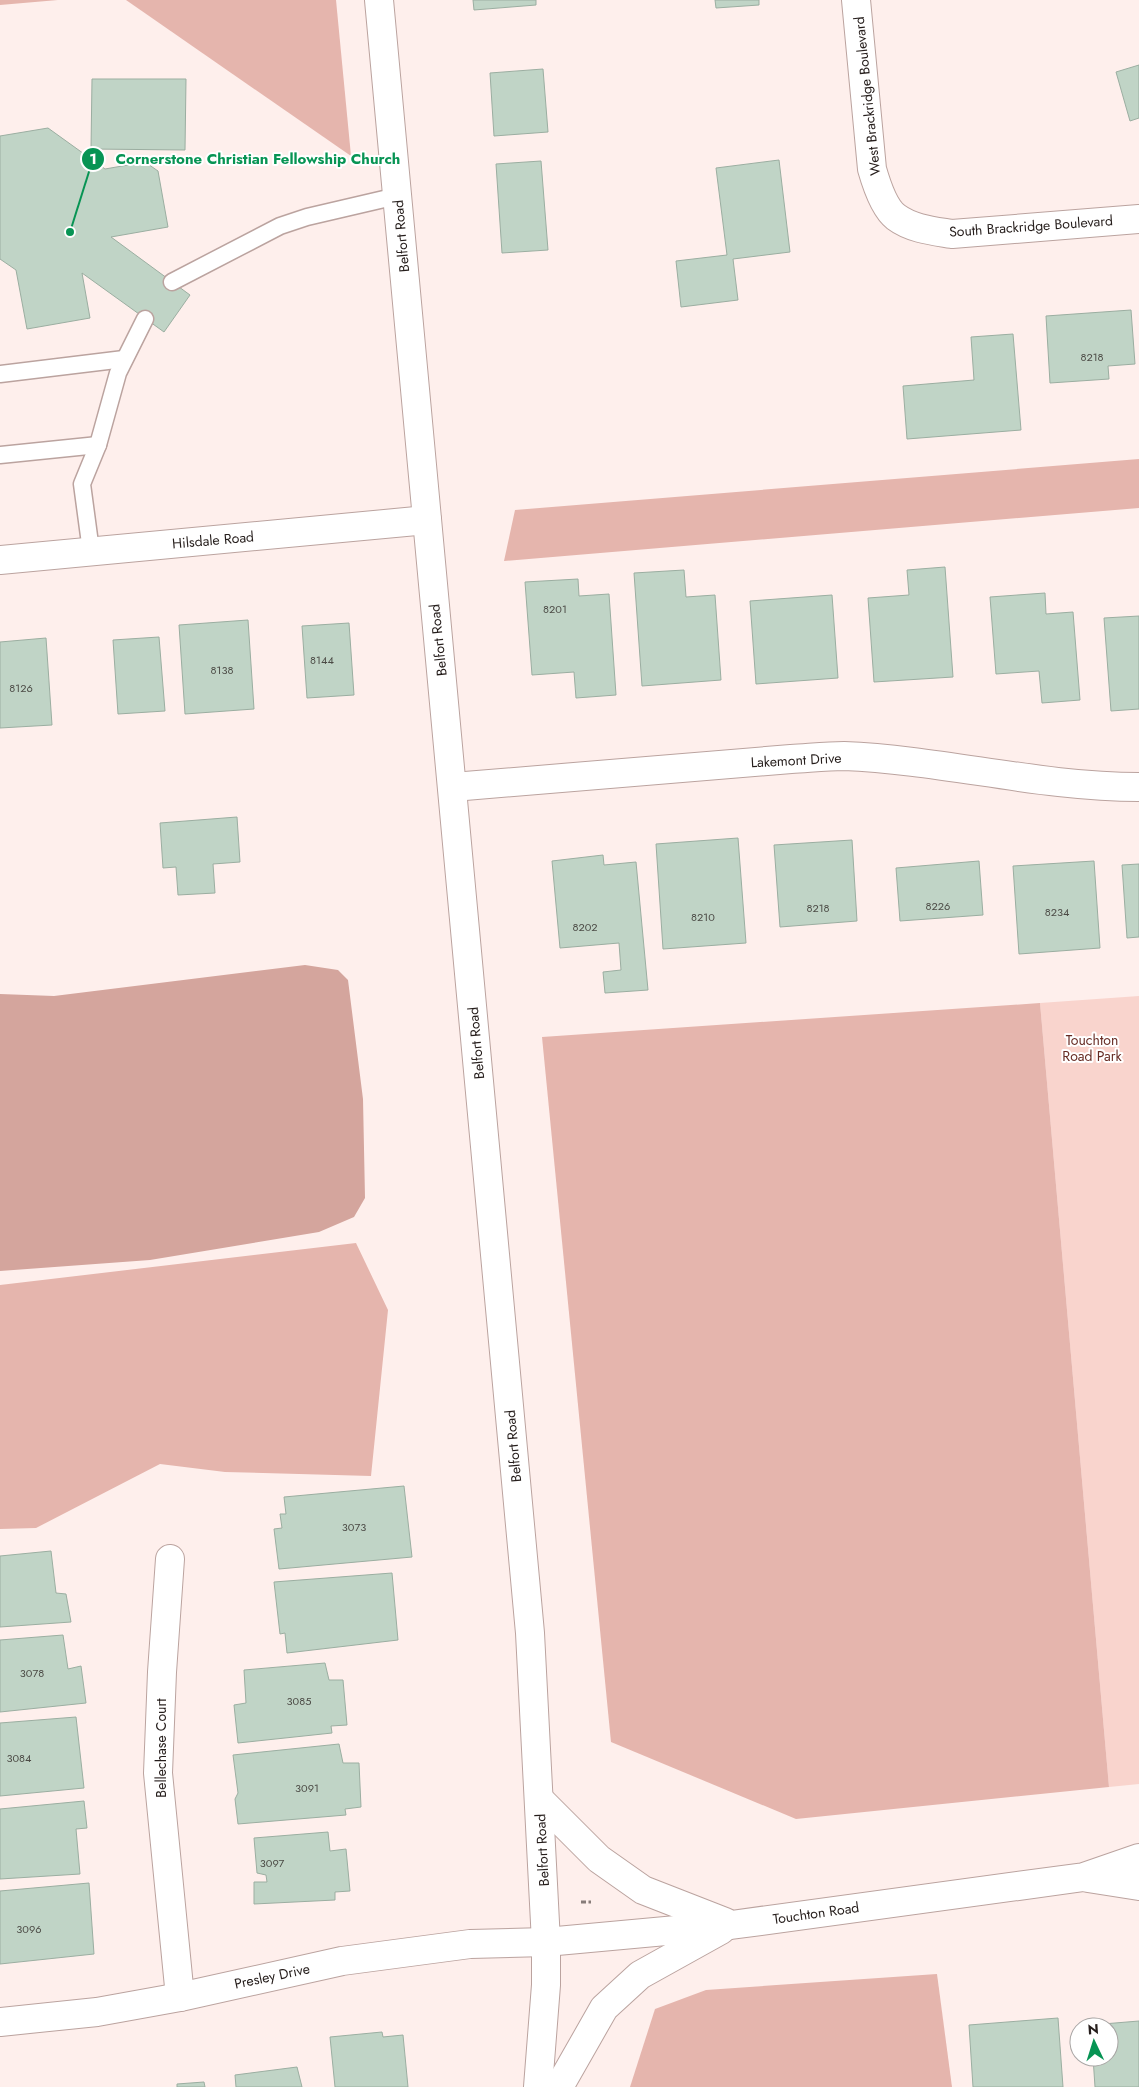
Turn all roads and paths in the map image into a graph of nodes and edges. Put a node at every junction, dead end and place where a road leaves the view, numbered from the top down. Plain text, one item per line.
1 (379, 0) edge
2 (856, 0) edge
3 (397, 196) junction
4 (896, 217) joint
5 (1139, 219) edge
6 (172, 282) dead end
7 (145, 319) dead end
8 (124, 359) junction
9 (0, 374) edge
10 (98, 445) junction
11 (0, 455) edge
12 (426, 520) junction
13 (91, 551) junction
14 (0, 560) edge
15 (453, 787) junction
16 (1139, 787) edge
17 (170, 1559) dead end
18 (539, 1799) junction
19 (1139, 1858) edge
20 (1084, 1877) junction
21 (1139, 1886) edge
22 (581, 1902) dead end
23 (594, 1902) dead end
24 (731, 1924) junction
25 (546, 1942) junction
26 (180, 1997) junction
27 (0, 2022) edge
28 (538, 2087) edge
29 (559, 2087) edge

1 - 3 street, Belfort Road
2 - 4 street, West Brackridge Boulevard
3 - 6 lane
3 - 12 street, Belfort Road
4 - 5 street, South Brackridge Boulevard
7 - 8 lane
8 - 9 lane
8 - 10 lane
10 - 11 lane
10 - 13 lane
12 - 13 street, Hilsdale Road
12 - 15 street, Belfort Road
13 - 14 street, Hilsdale Road
15 - 16 street, Lakemont Drive
15 - 18 street, Belfort Road
17 - 26 street, Bellechase Court
18 - 24 street
18 - 25 street, Belfort Road
19 - 20 street, Touchton Road
20 - 21 street, Touchton Road
20 - 24 street, Touchton Road
22 - 23 path
24 - 25 street, Touchton Road
24 - 29 street
25 - 26 street, Presley Drive
25 - 28 street, Belfort Road
26 - 27 street, Presley Drive

